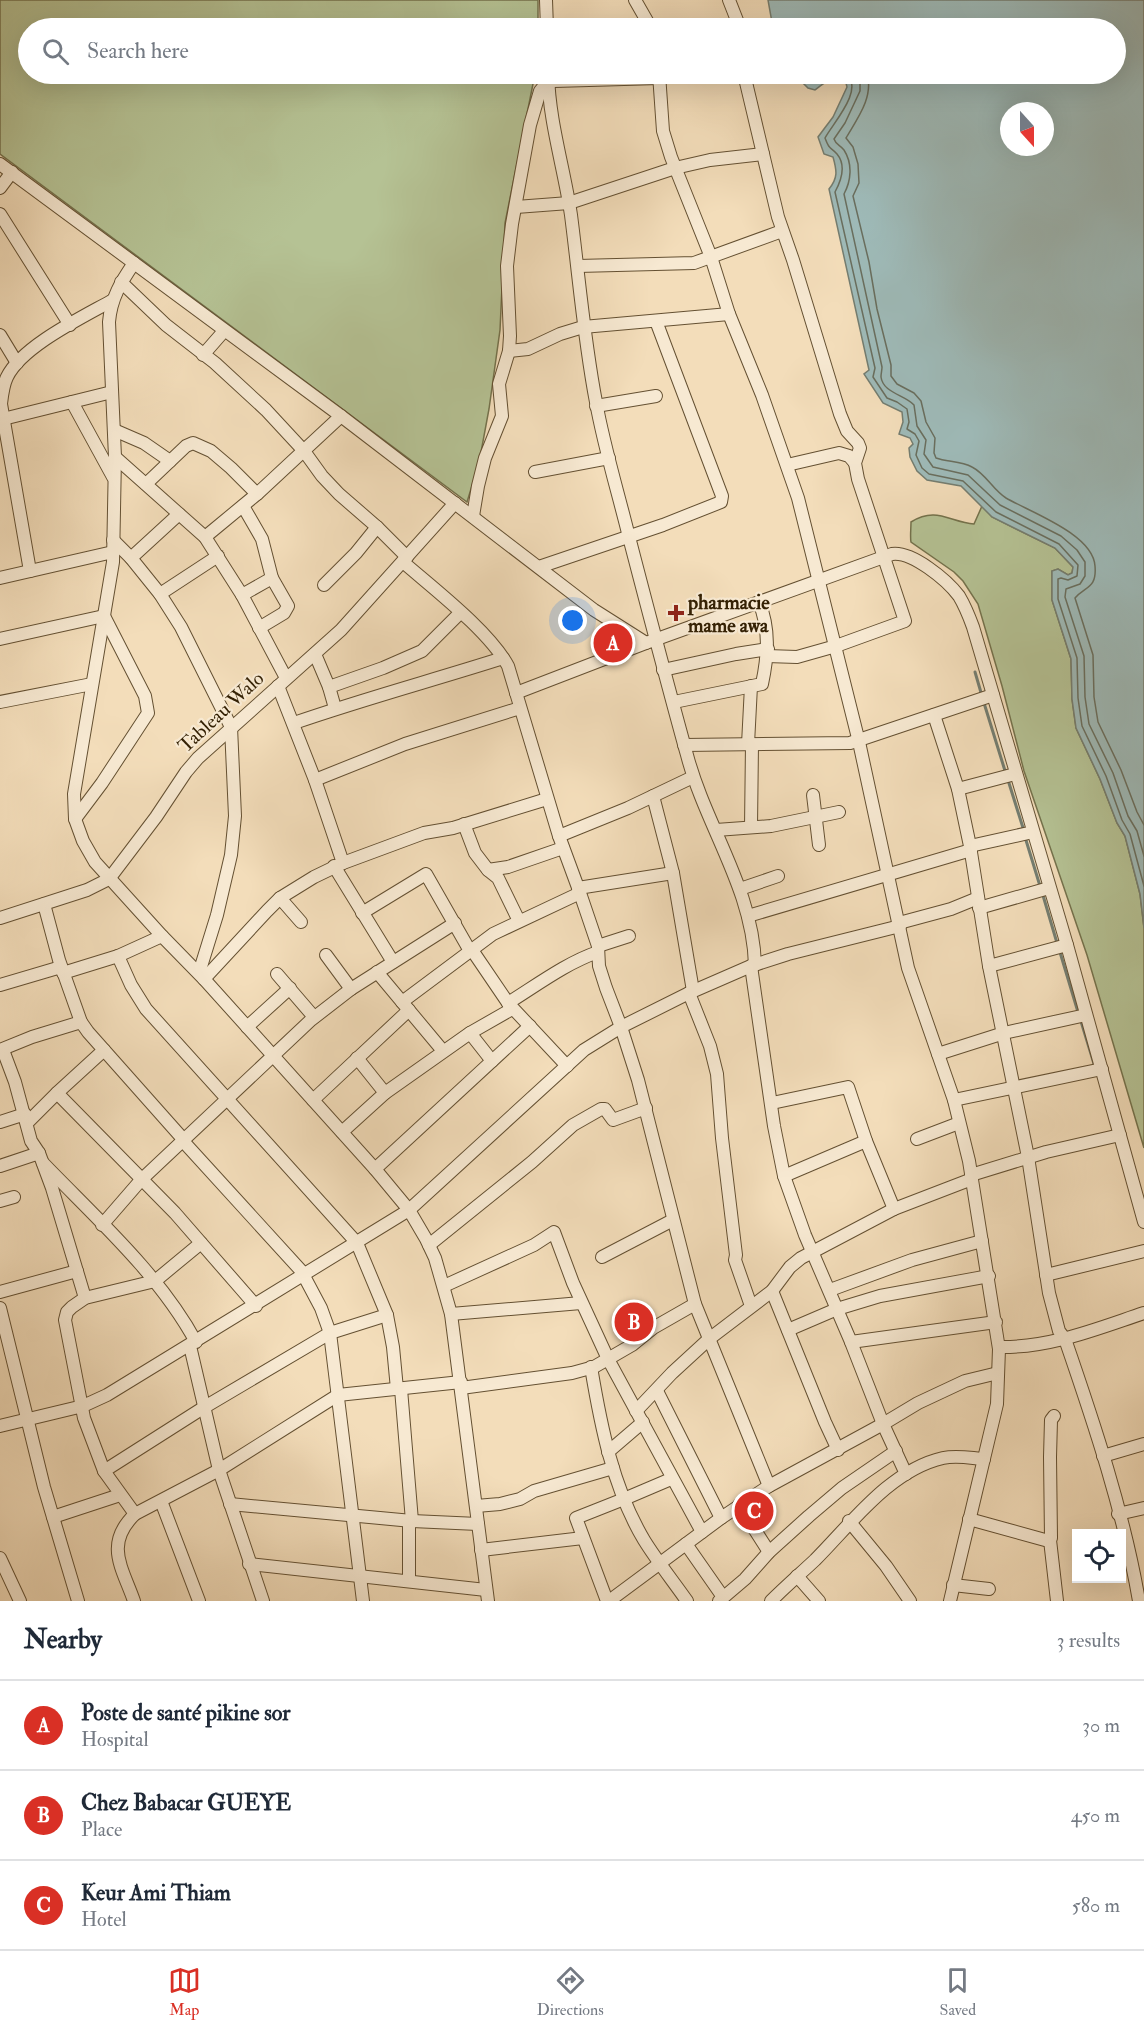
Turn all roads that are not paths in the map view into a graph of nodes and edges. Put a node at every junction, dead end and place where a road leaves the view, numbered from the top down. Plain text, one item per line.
1 (546, 0) edge
2 (635, 0) edge
3 (729, 0) edge
4 (547, 18) edge
5 (645, 18) edge
6 (736, 18) edge
7 (544, 84) edge
8 (549, 84) edge
9 (660, 84) edge
10 (746, 84) edge
11 (763, 154) junction
12 (0, 164) edge
13 (675, 168) junction
14 (12, 172) junction
15 (0, 188) edge
16 (569, 203) junction
17 (516, 207) junction
18 (0, 214) edge
19 (782, 231) junction
20 (711, 257) junction
21 (134, 263) junction
22 (578, 266) junction
23 (121, 282) junction
24 (113, 300) junction
25 (729, 314) junction
26 (656, 321) junction
27 (70, 325) junction
28 (583, 327) junction
29 (224, 331) junction
30 (0, 335) edge
31 (509, 351) junction
32 (203, 355) junction
33 (17, 363) junction
34 (112, 392) junction
35 (656, 396) dead end
36 (72, 402) junction
37 (0, 404) edge
38 (597, 406) junction
39 (341, 416) junction
40 (3, 419) junction
41 (114, 430) junction
42 (304, 451) junction
43 (115, 457) junction
44 (609, 458) junction
45 (170, 461) junction
46 (855, 463) junction
47 (787, 465) junction
48 (535, 472) dead end
49 (114, 480) junction
50 (146, 484) junction
51 (257, 494) junction
52 (455, 503) junction
53 (243, 506) junction
54 (179, 514) junction
55 (473, 516) junction
56 (377, 527) junction
57 (629, 536) junction
58 (205, 537) junction
59 (113, 546) junction
60 (218, 556) junction
61 (883, 557) junction
62 (131, 558) junction
63 (405, 559) junction
64 (539, 567) junction
65 (30, 571) junction
66 (0, 578) edge
67 (272, 578) junction
68 (819, 580) junction
69 (324, 585) dead end
70 (160, 594) junction
71 (242, 595) junction
72 (759, 602) junction
73 (460, 613) junction
74 (104, 616) junction
75 (259, 628) junction
76 (0, 639) edge
77 (651, 641) junction
78 (836, 646) junction
79 (767, 653) junction
80 (315, 654) junction
81 (503, 658) junction
82 (663, 670) junction
83 (282, 682) junction
84 (92, 684) junction
85 (751, 686) junction
86 (329, 687) junction
87 (516, 693) junction
88 (993, 694) junction
89 (0, 702) edge
90 (674, 702) junction
91 (335, 708) junction
92 (520, 708) junction
93 (934, 715) junction
94 (294, 723) junction
95 (231, 727) junction
96 (859, 742) junction
97 (750, 744) junction
98 (684, 746) junction
99 (1015, 774) junction
100 (693, 777) junction
101 (315, 780) junction
102 (958, 789) junction
103 (813, 795) dead end
104 (652, 796) junction
105 (547, 799) junction
106 (839, 812) dead end
107 (75, 819) junction
108 (815, 819) junction
109 (464, 824) junction
110 (751, 827) junction
111 (716, 830) junction
112 (1033, 832) junction
113 (561, 842) junction
114 (819, 845) dead end
115 (970, 848) junction
116 (338, 865) junction
117 (488, 870) junction
118 (673, 873) junction
119 (778, 876) dead end
120 (889, 876) junction
121 (109, 879) junction
122 (1049, 888) junction
123 (740, 889) junction
124 (579, 891) junction
125 (280, 898) junction
126 (978, 903) junction
127 (44, 904) junction
128 (362, 913) junction
129 (748, 916) junction
130 (0, 918) edge
131 (519, 921) junction
132 (301, 922) dead end
133 (455, 923) junction
134 (900, 925) junction
135 (162, 936) junction
136 (629, 936) dead end
137 (1067, 945) junction
138 (598, 949) junction
139 (471, 951) junction
140 (326, 955) dead end
141 (118, 956) junction
142 (393, 962) junction
143 (753, 966) junction
144 (989, 966) junction
145 (62, 970) junction
146 (377, 972) junction
147 (277, 974) dead end
148 (202, 976) junction
149 (0, 985) edge
150 (290, 987) junction
151 (351, 989) junction
152 (691, 992) junction
153 (405, 1006) junction
154 (510, 1006) junction
155 (1086, 1015) junction
156 (314, 1017) junction
157 (81, 1022) junction
158 (530, 1026) junction
159 (247, 1027) junction
160 (621, 1027) junction
161 (470, 1033) junction
162 (1004, 1033) junction
163 (1, 1050) edge
164 (104, 1050) junction
165 (443, 1051) junction
166 (938, 1054) junction
167 (271, 1055) junction
168 (357, 1058) junction
169 (492, 1061) junction
170 (567, 1066) junction
171 (1102, 1069) junction
172 (1014, 1087) junction
173 (57, 1093) junction
174 (385, 1093) junction
175 (227, 1097) junction
176 (313, 1100) junction
177 (954, 1100) junction
178 (772, 1103) junction
179 (646, 1108) junction
180 (26, 1118) junction
181 (0, 1122) edge
182 (959, 1123) junction
183 (342, 1132) junction
184 (1120, 1135) junction
185 (917, 1138) dead end
186 (183, 1139) junction
187 (867, 1141) junction
188 (1028, 1157) junction
189 (41, 1158) junction
190 (0, 1166) edge
191 (375, 1169) junction
192 (784, 1176) junction
193 (972, 1177) junction
194 (141, 1180) junction
195 (14, 1197) dead end
196 (0, 1201) edge
197 (894, 1209) junction
198 (409, 1210) junction
199 (673, 1220) junction
200 (1144, 1222) edge
201 (102, 1225) junction
202 (982, 1241) junction
203 (201, 1243) junction
204 (357, 1243) junction
205 (429, 1245) junction
206 (1144, 1251) edge
207 (812, 1252) junction
208 (602, 1257) dead end
209 (77, 1270) junction
210 (1046, 1275) junction
211 (305, 1276) junction
212 (989, 1276) junction
213 (155, 1281) junction
214 (444, 1286) junction
215 (830, 1290) junction
216 (772, 1291) junction
217 (0, 1292) edge
218 (85, 1298) junction
219 (581, 1303) junction
220 (695, 1304) junction
221 (256, 1306) junction
222 (752, 1306) junction
223 (0, 1308) edge
224 (837, 1310) junction
225 (1144, 1313) edge
226 (451, 1314) junction
227 (387, 1315) junction
228 (996, 1322) junction
229 (788, 1330) junction
230 (330, 1333) junction
231 (709, 1339) junction
232 (1065, 1339) junction
233 (851, 1342) junction
234 (193, 1344) junction
235 (999, 1347) junction
236 (608, 1359) junction
237 (591, 1368) junction
238 (998, 1373) junction
239 (461, 1385) junction
240 (399, 1389) junction
241 (657, 1390) junction
242 (338, 1395) junction
243 (83, 1406) junction
244 (204, 1408) junction
245 (1054, 1416) dead end
246 (640, 1417) junction
247 (27, 1419) junction
248 (883, 1424) junction
249 (0, 1426) edge
250 (1144, 1444) edge
251 (838, 1450) junction
252 (896, 1451) junction
253 (608, 1452) junction
254 (1103, 1456) junction
255 (984, 1459) junction
256 (613, 1468) junction
257 (219, 1470) junction
258 (104, 1471) junction
259 (906, 1474) junction
260 (671, 1479) junction
261 (769, 1486) junction
262 (120, 1495) junction
263 (624, 1500) junction
264 (161, 1501) junction
265 (230, 1504) junction
266 (739, 1505) junction
267 (476, 1506) junction
268 (1144, 1508) edge
269 (135, 1514) junction
270 (353, 1514) junction
271 (1118, 1514) junction
272 (53, 1517) junction
273 (721, 1518) junction
274 (969, 1519) junction
275 (410, 1521) junction
276 (849, 1521) junction
277 (478, 1524) junction
278 (702, 1532) junction
279 (583, 1538) junction
280 (1050, 1540) junction
281 (686, 1544) junction
282 (481, 1550) junction
283 (769, 1552) junction
284 (0, 1558) edge
285 (661, 1563) junction
286 (249, 1564) junction
287 (1139, 1574) edge
288 (361, 1575) junction
289 (797, 1576) junction
290 (409, 1581) junction
291 (953, 1585) junction
292 (989, 1589) dead end
293 (487, 1595) edge
294 (720, 1600) edge
295 (20, 1601) edge
296 (78, 1601) edge
297 (134, 1601) edge
298 (198, 1601) edge
299 (263, 1601) edge
300 (363, 1601) edge
301 (608, 1601) edge
302 (687, 1601) edge
303 (771, 1601) edge
304 (819, 1601) edge
305 (910, 1601) edge
306 (950, 1601) edge
307 (1057, 1601) edge
308 (1139, 1601) edge

1 - 4 street
2 - 5 street
3 - 6 street
7 - 17 street
8 - 16 street
9 - 13 street
10 - 11 street
11 - 13 street
11 - 19 street
12 - 14 street
13 - 16 street
13 - 20 street
14 - 15 street
14 - 21 street
16 - 17 street
16 - 22 street
17 - 31 street
18 - 27 street
19 - 20 street
19 - 46 street
20 - 22 street
20 - 25 street
21 - 23 street
21 - 29 street
22 - 28 street
23 - 24 street
23 - 32 street
24 - 27 street
24 - 34 street
25 - 26 street
25 - 47 street
26 - 28 street
26 - 57 street
27 - 33 street
28 - 31 street
28 - 38 street
29 - 32 street
29 - 39 street
30 - 33 street
31 - 55 street
32 - 42 street
33 - 37 street
34 - 36 street
34 - 41 street
35 - 38 street
36 - 40 street
36 - 49 street
37 - 40 street
38 - 44 street
39 - 42 street
39 - 52 street
40 - 65 street
41 - 43 street
41 - 45 street
42 - 51 street
42 - 56 street
43 - 49 street
43 - 50 street
44 - 48 street
44 - 57 street
45 - 50 street
45 - 51 street
46 - 47 street
46 - 61 street
47 - 68 street
49 - 59 street
50 - 54 street
51 - 53 street
52 - 55 street
52 - 63 street, Tableau Walo
53 - 58 street
53 - 67 street
54 - 58 street
54 - 62 street
55 - 64 street
56 - 63 street
56 - 69 street
57 - 64 street
57 - 77 street
58 - 60 street
59 - 62 street
59 - 65 street
59 - 74 street
60 - 70 street
60 - 71 street
61 - 68 street
61 - 78 street
61 - 88 street
62 - 70 street
63 - 73 street
63 - 80 street, Tableau Walo
64 - 77 street
65 - 66 street
67 - 71 street
67 - 75 street
68 - 72 street
68 - 78 street
70 - 95 street
71 - 75 street
72 - 77 street
72 - 79 street
73 - 81 street
73 - 86 street
74 - 76 street
74 - 84 street
74 - 107 street
75 - 83 street
77 - 82 street
77 - 87 street
78 - 79 street
78 - 96 street
79 - 82 street
79 - 85 street
80 - 83 street, Tableau Walo
80 - 86 street
81 - 87 street
81 - 91 street
82 - 90 street
83 - 94 street
83 - 95 street, Tableau Walo
84 - 89 street
84 - 107 street
85 - 90 street
85 - 97 street
86 - 91 street
87 - 92 street
88 - 93 street
88 - 99 street
90 - 98 street
91 - 94 street
92 - 101 street
92 - 105 street
93 - 96 street
93 - 102 street
94 - 101 street
95 - 121 street, Tableau Walo
95 - 148 street
96 - 97 street
96 - 120 street
97 - 98 street
97 - 110 street
98 - 100 street
99 - 102 street
99 - 112 street
100 - 104 street
100 - 111 street
101 - 116 street
102 - 115 street
103 - 108 street
104 - 113 street
104 - 118 street
105 - 109 street
105 - 113 street
106 - 108 street
107 - 121 street
108 - 110 street
108 - 114 street
109 - 116 street
109 - 117 street
110 - 111 street
111 - 123 street
112 - 115 street
112 - 122 street
113 - 117 street
113 - 124 street
115 - 120 street
115 - 126 street
116 - 125 street
116 - 128 street
117 - 131 street
118 - 124 street
118 - 152 street
119 - 123 street
120 - 129 street
120 - 134 street
121 - 127 street, Tableau Walo
121 - 135 street
122 - 126 street
122 - 137 street
123 - 129 street
124 - 131 street
124 - 138 street
125 - 132 street
125 - 148 street
126 - 134 street
126 - 144 street
127 - 130 street, Tableau Walo
127 - 145 street
128 - 133 street
128 - 142 street
129 - 143 street
131 - 139 street
133 - 139 street
133 - 142 street
134 - 143 street
134 - 166 street
135 - 141 street
135 - 148 street
136 - 138 street
137 - 144 street
137 - 155 street
138 - 154 street
138 - 160 street
139 - 153 street
139 - 154 street
140 - 151 street
141 - 145 street
141 - 175 street
142 - 146 street
143 - 152 street
143 - 178 street
144 - 162 street
145 - 149 street
145 - 157 street
146 - 151 street
146 - 153 street
147 - 150 street
148 - 159 street
150 - 156 street
150 - 159 street
151 - 156 street
152 - 160 street
152 - 222 street
153 - 165 street
153 - 168 street
154 - 158 street
154 - 161 street
155 - 162 street
155 - 171 street
156 - 167 street
157 - 163 street
157 - 164 street
158 - 169 street
158 - 170 street
159 - 167 street
160 - 170 street
160 - 179 street
161 - 165 street
161 - 169 street
162 - 166 street
162 - 172 street
163 - 180 street
164 - 173 street
164 - 186 street
165 - 174 street
166 - 177 street
167 - 175 street
167 - 176 street
168 - 174 street
168 - 176 street
169 - 191 street
170 - 198 street
171 - 172 street
171 - 184 street
172 - 177 street
172 - 188 street
173 - 180 street
173 - 194 street
174 - 183 street
175 - 186 street
175 - 204 street
176 - 183 street
177 - 182 street
178 - 187 street
178 - 192 street
179 - 199 street
179 - 205 street
180 - 181 street
180 - 189 street
182 - 185 street
182 - 193 street
183 - 191 street
184 - 188 street
184 - 200 street
186 - 194 street
186 - 211 street
187 - 192 street
187 - 197 street
188 - 193 street
188 - 210 street
189 - 190 street
189 - 201 street
189 - 209 street
191 - 198 street
192 - 207 street
193 - 197 street
193 - 202 street
194 - 201 street
194 - 203 street
195 - 196 street
197 - 207 street
198 - 204 street
198 - 205 street
199 - 208 street
199 - 220 street
201 - 213 street
202 - 212 street
202 - 215 street
203 - 213 street
203 - 221 street
204 - 211 street
204 - 227 street
205 - 214 street
206 - 210 street
207 - 215 street
207 - 216 street
209 - 217 street
209 - 218 street
210 - 232 street
211 - 221 street
211 - 230 street
212 - 224 street
212 - 228 street
213 - 218 street
213 - 234 street
214 - 219 street
214 - 226 street
215 - 224 street
216 - 222 street
216 - 229 street
218 - 243 street
219 - 226 street
219 - 236 street
220 - 231 street
220 - 236 street
221 - 234 street
222 - 231 street
223 - 247 street
224 - 229 street
224 - 233 street
225 - 232 street
226 - 239 street
227 - 230 street
227 - 240 street
228 - 233 street
228 - 235 street
229 - 251 street
230 - 242 street
230 - 244 street
231 - 241 street
231 - 261 street
232 - 235 street
232 - 254 street
233 - 248 street
234 - 243 street
234 - 244 street
235 - 238 street
236 - 237 street
236 - 246 street
237 - 239 street
237 - 253 street
238 - 248 street
238 - 255 street
239 - 240 street
239 - 267 street
240 - 242 street
240 - 275 street
241 - 246 street
241 - 273 street
242 - 257 street
242 - 270 street
243 - 247 street
243 - 258 street
244 - 257 street
244 - 258 street
245 - 280 street
246 - 253 street
246 - 260 street
247 - 249 street
247 - 272 street
248 - 251 street
248 - 252 street
250 - 254 street
251 - 261 street
252 - 259 street
252 - 283 street
253 - 256 street
254 - 271 street
255 - 259 street
255 - 274 street
256 - 263 street
256 - 267 street
257 - 264 street
257 - 265 street
258 - 262 street
259 - 276 street
260 - 263 street
260 - 278 street
261 - 266 street
262 - 269 street
262 - 272 street
263 - 279 street
263 - 285 street
264 - 269 street
264 - 298 street
265 - 270 street
265 - 286 street
266 - 273 street
266 - 283 street
267 - 277 street
268 - 271 street
269 - 297 street
270 - 275 street
270 - 288 street
271 - 287 street
272 - 296 street
273 - 278 street
274 - 280 street
274 - 291 street
275 - 277 street
275 - 290 street
276 - 289 street
276 - 305 street
277 - 282 street
278 - 281 street
279 - 282 street
279 - 301 street
280 - 307 street
281 - 285 street
281 - 294 street
282 - 293 street
283 - 294 street
284 - 295 street
285 - 301 street
285 - 302 street
286 - 288 street
286 - 299 street
287 - 308 street
288 - 290 street
288 - 300 street
289 - 303 street
289 - 304 street
290 - 293 street
291 - 292 street
291 - 306 street

